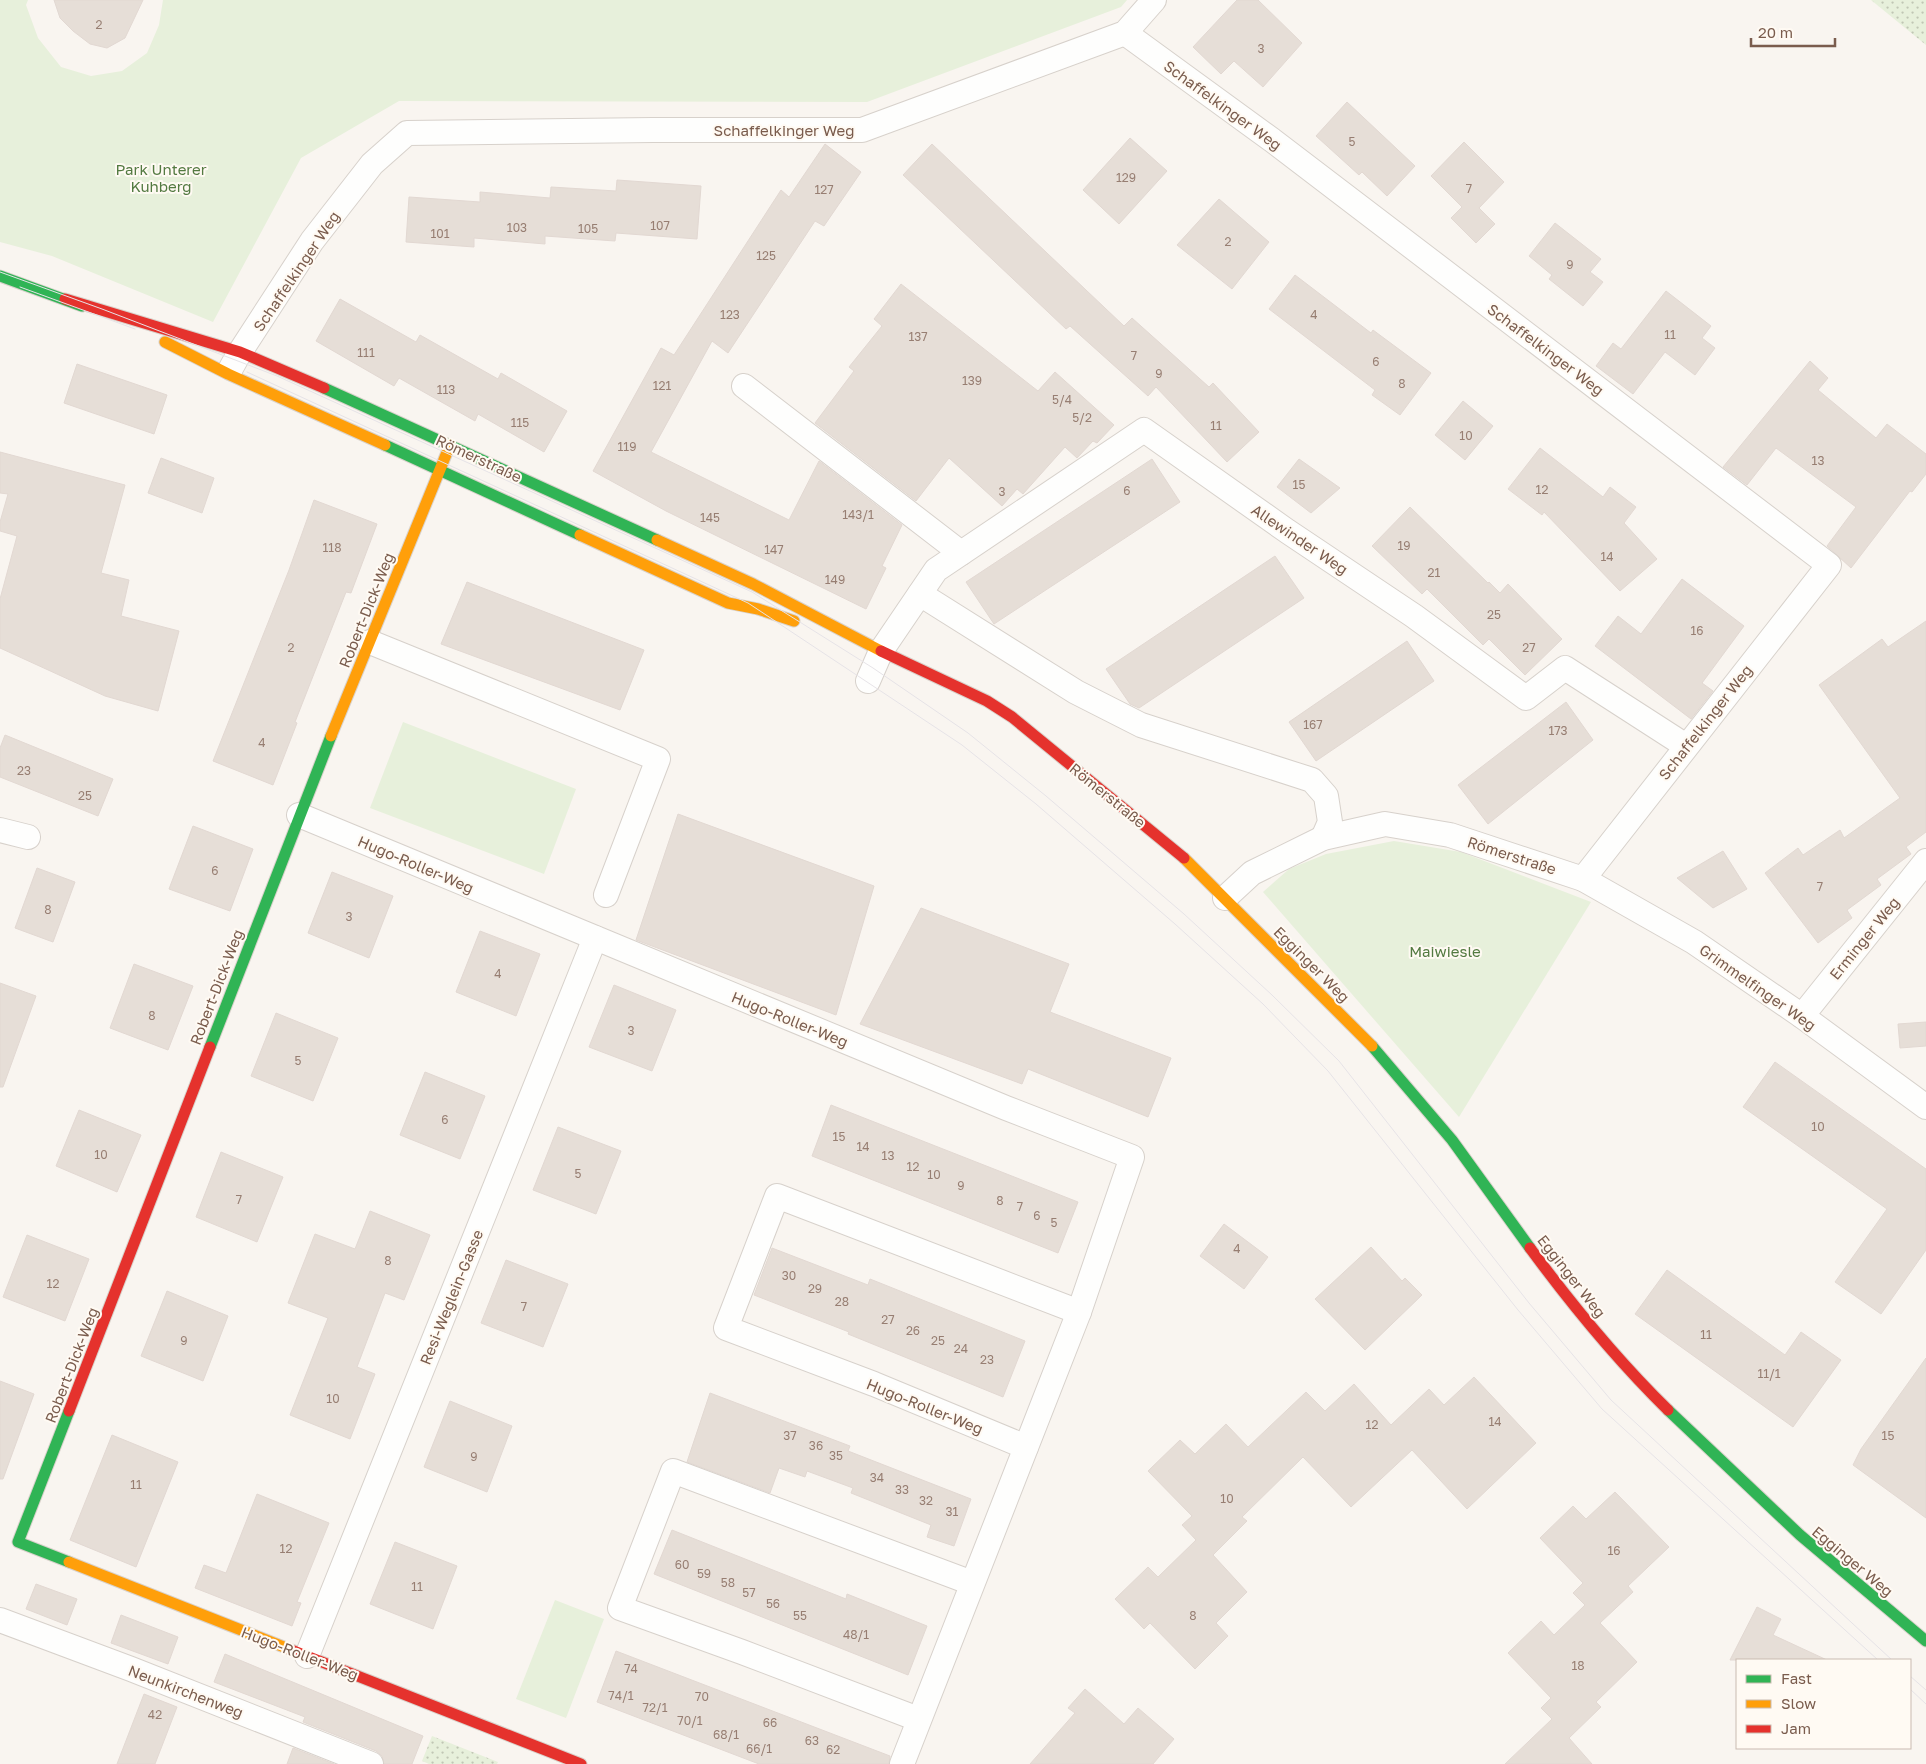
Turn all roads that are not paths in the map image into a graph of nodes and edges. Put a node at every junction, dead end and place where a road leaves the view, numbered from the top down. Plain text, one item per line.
1 (1154, 0) edge
2 (1125, 33) junction
3 (0, 276) edge
4 (65, 299) junction
5 (240, 352) junction
6 (228, 374) junction
7 (744, 386) dead end
8 (450, 445) junction
9 (439, 470) junction
10 (961, 553) junction
11 (920, 594) junction
12 (370, 642) junction
13 (881, 650) junction
14 (868, 681) dead end
15 (1686, 746) junction
16 (299, 815) junction
17 (0, 830) edge
18 (28, 837) dead end
19 (1323, 838) junction
20 (1926, 861) edge
21 (1583, 878) junction
22 (606, 895) dead end
23 (1225, 898) junction
24 (595, 938) junction
25 (1802, 1016) junction
26 (1926, 1106) edge
27 (1079, 1312) junction
28 (1026, 1447) junction
29 (18, 1542) joint
30 (972, 1583) junction
31 (0, 1620) edge
32 (1926, 1642) edge
33 (307, 1656) junction
34 (918, 1720) junction
35 (371, 1764) edge
36 (581, 1764) edge
37 (902, 1764) edge

1 - 2 street
2 - 5 street, Schaffelkinger Weg
2 - 15 street, Schaffelkinger Weg
3 - 4 street, Römerstraße
4 - 5 street, Römerstraße
4 - 6 street, Römerstraße
5 - 6 street, Schaffelkinger Weg
5 - 8 street, Römerstraße
6 - 9 street, Römerstraße
7 - 10 street
8 - 9 street, Robert-Dick-Weg
8 - 13 street, Römerstraße
9 - 12 street, Robert-Dick-Weg
9 - 13 street, Römerstraße
10 - 11 street, Allewinder Weg
10 - 15 street, Allewinder Weg
11 - 13 street, Allewinder Weg
11 - 19 street
12 - 16 street, Robert-Dick-Weg
12 - 22 street
13 - 14 street
13 - 23 street, Römerstraße
15 - 21 street, Schaffelkinger Weg
16 - 24 street, Hugo-Roller-Weg
16 - 29 street, Robert-Dick-Weg
17 - 18 street
19 - 21 street, Römerstraße
19 - 23 street, Römerstraße
20 - 25 street, Erminger Weg
21 - 25 street, Grimmelfinger Weg
23 - 32 street, Egginger Weg
24 - 27 street, Hugo-Roller-Weg
24 - 33 street, Resi-Weglein-Gasse
25 - 26 street, Grimmelfinger Weg
27 - 28 street, Hugo-Roller-Weg
27 - 28 street, Hugo-Roller-Weg
28 - 30 street, Hugo-Roller-Weg
29 - 33 street, Hugo-Roller-Weg
30 - 34 street, Hugo-Roller-Weg
30 - 34 street
31 - 35 street, Neunkirchenweg
33 - 36 street, Hugo-Roller-Weg
34 - 37 street, Hugo-Roller-Weg

